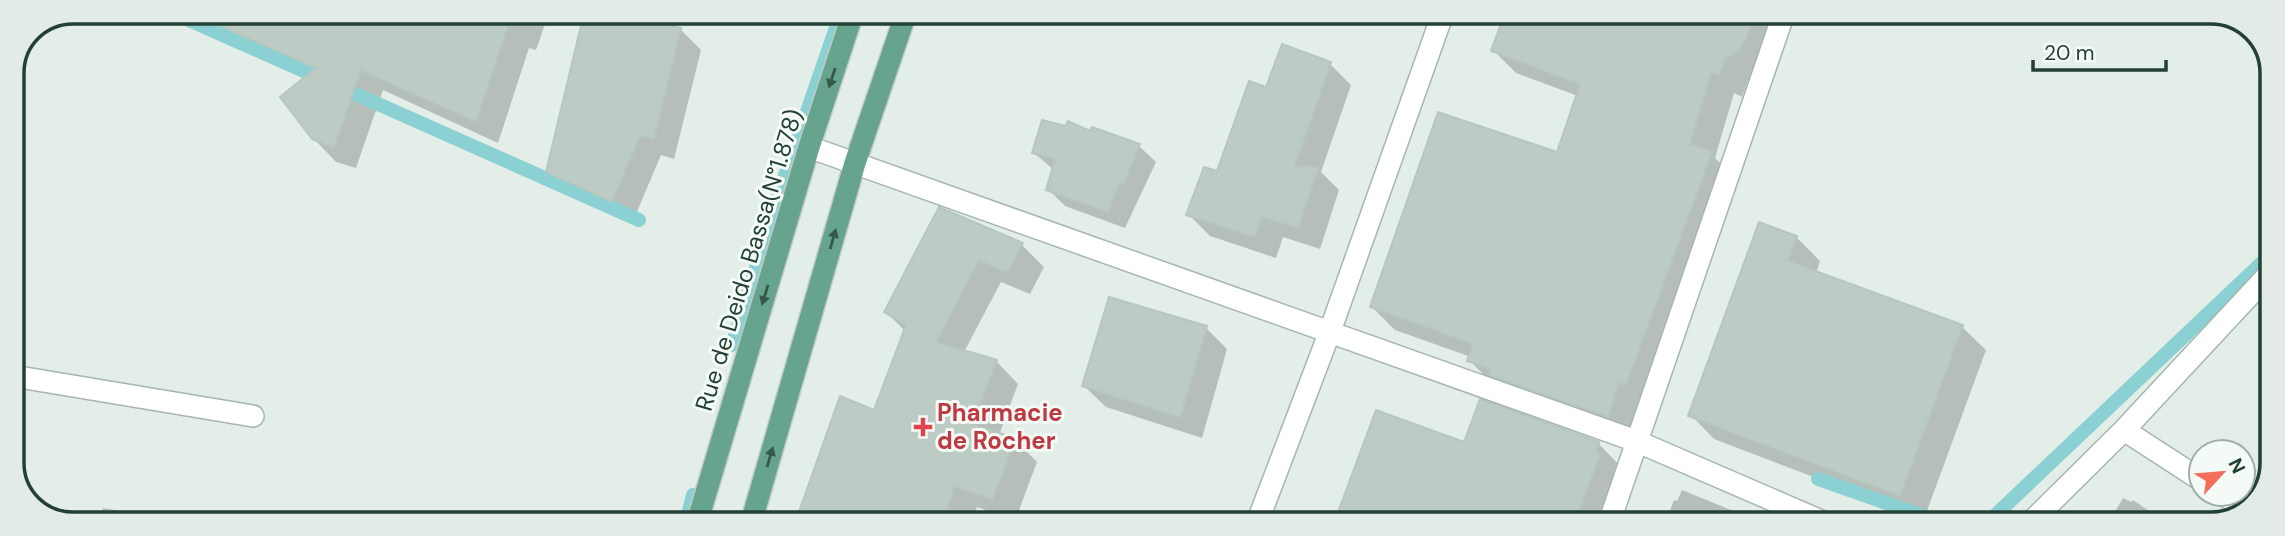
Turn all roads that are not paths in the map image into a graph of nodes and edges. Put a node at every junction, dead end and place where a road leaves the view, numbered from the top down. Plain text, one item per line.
1 (849, 24) edge
2 (902, 24) edge
3 (1439, 24) edge
4 (1780, 24) edge
5 (809, 146) junction
6 (855, 163) junction
7 (2260, 284) edge
8 (1329, 334) junction
9 (25, 378) edge
10 (253, 416) dead end
11 (2124, 430) junction
12 (1636, 441) junction
13 (2187, 471) edge
14 (700, 512) edge
15 (754, 512) edge
16 (1261, 512) edge
17 (1613, 512) edge
18 (1800, 512) edge
19 (2041, 512) edge

1 -> 5 main road, Rue de Deido Bassa(N°1.878)
2 - 6 main road
3 - 8 street
4 - 12 street
5 - 6 street
5 -> 14 main road, Rue de Deido Bassa(N°1.878)
6 - 8 street
15 -> 6 main road
7 - 11 street
8 - 12 street
8 - 16 street
9 - 10 street
11 - 13 street
11 - 19 street
12 - 17 street
12 - 18 street

